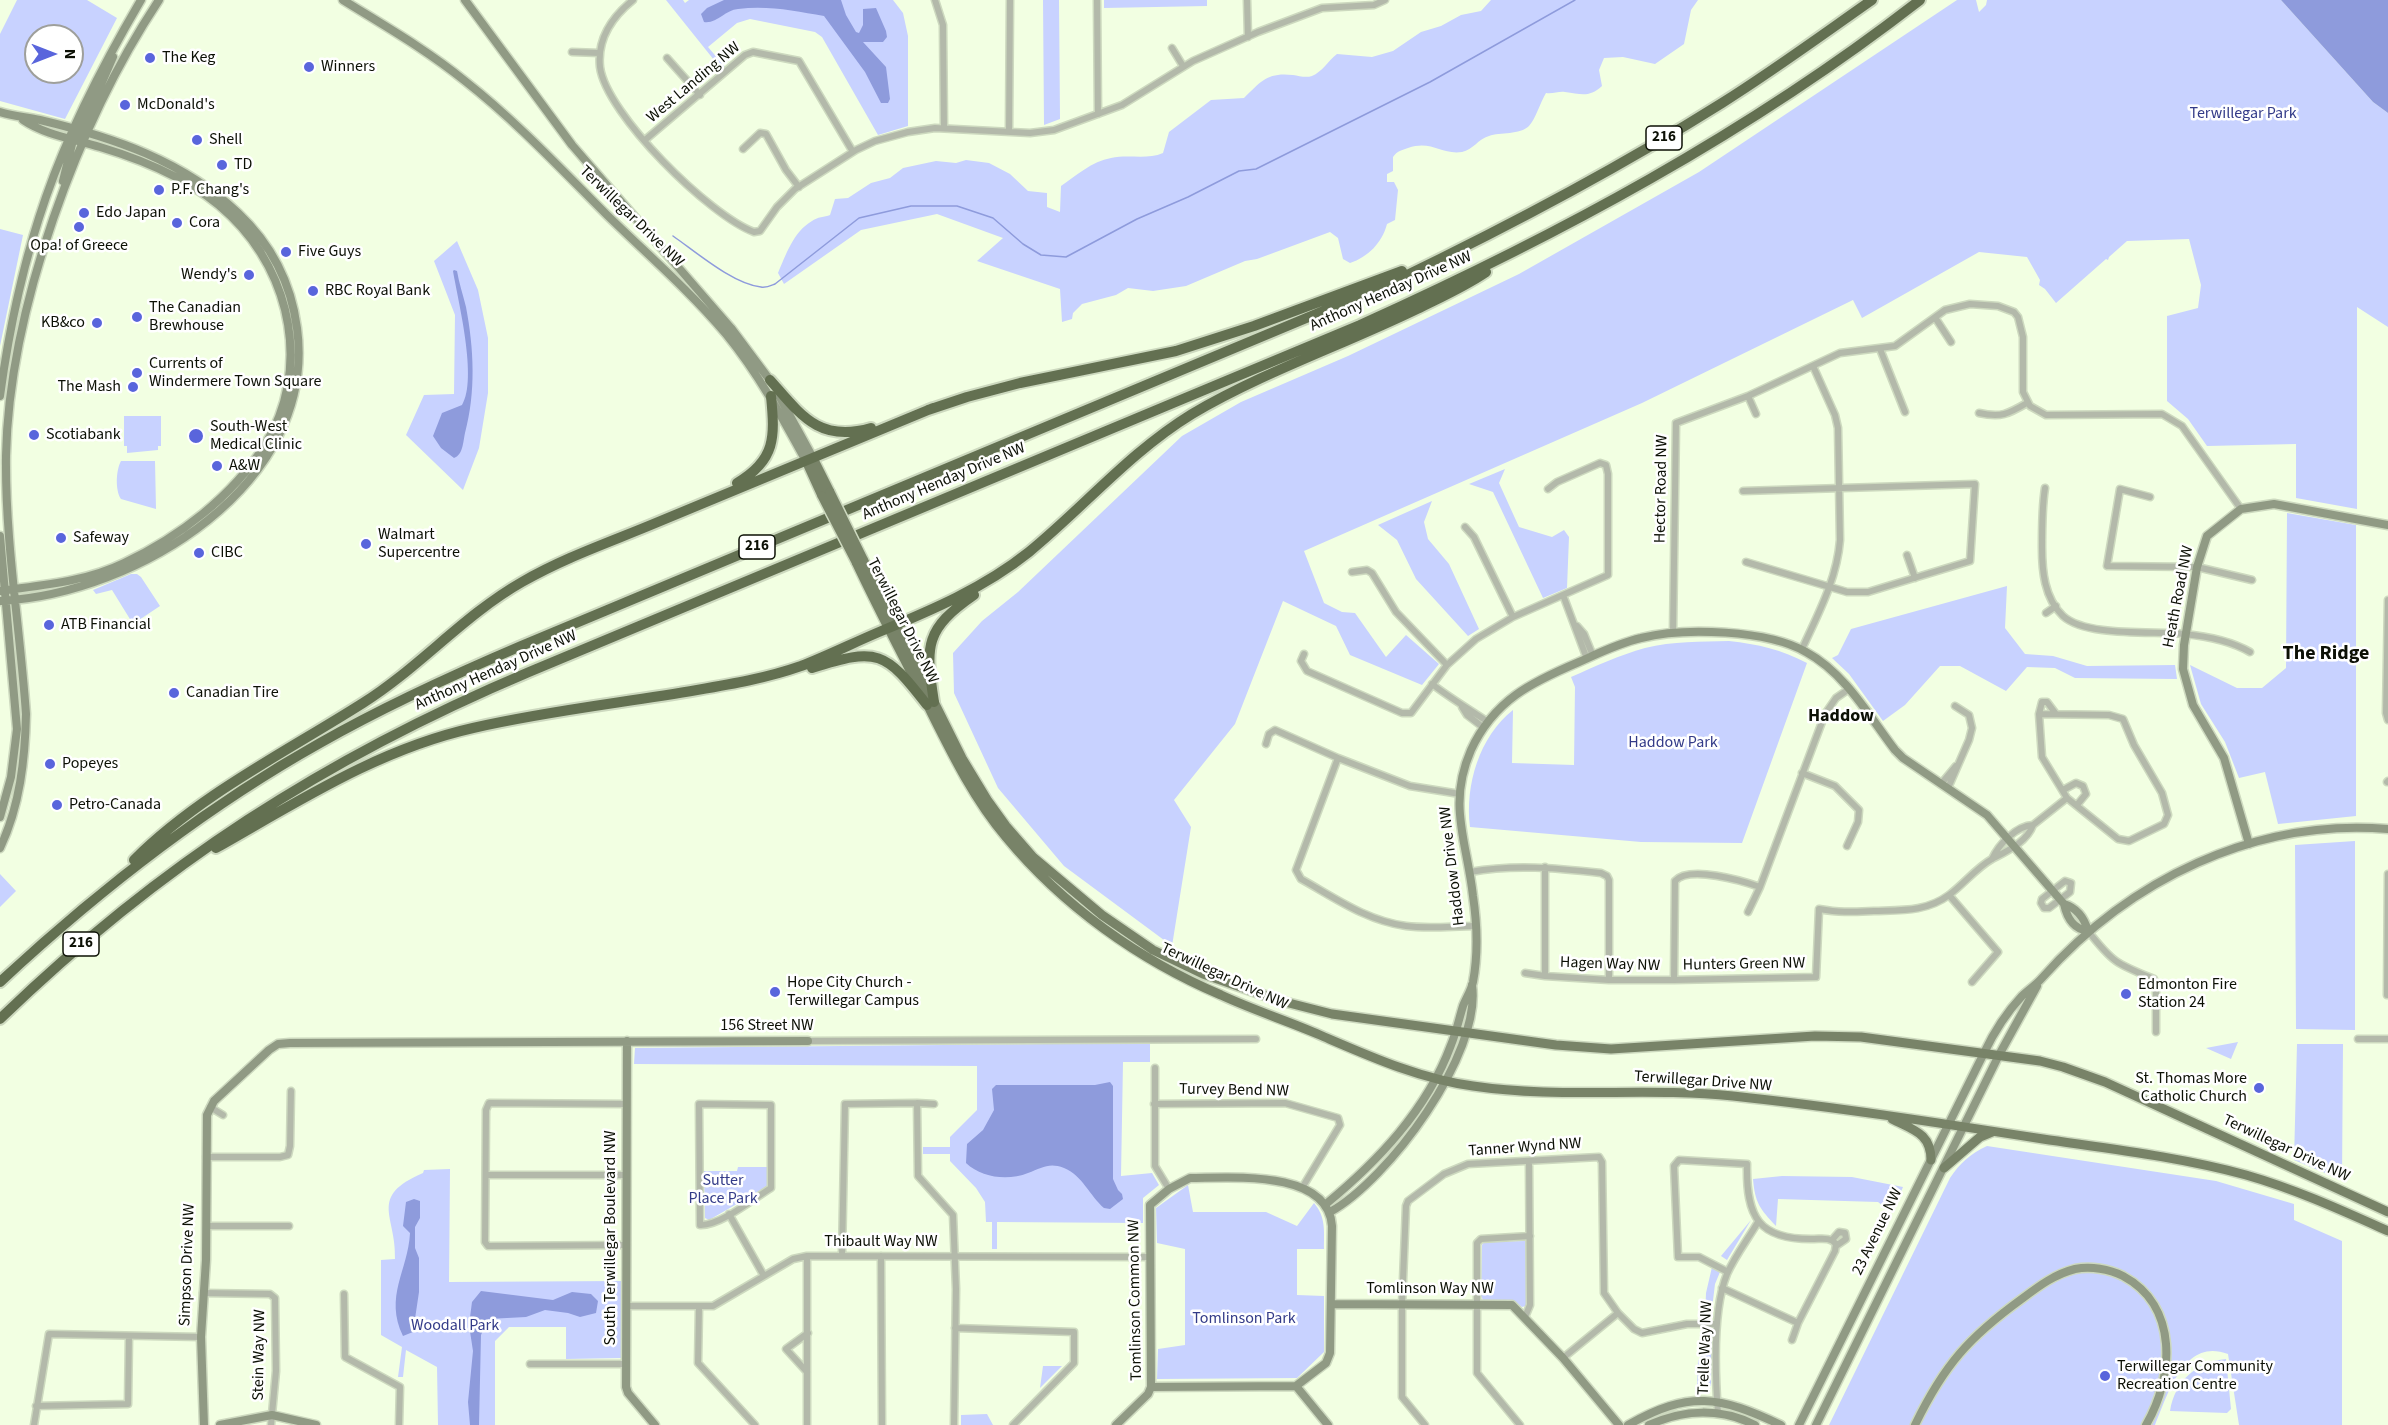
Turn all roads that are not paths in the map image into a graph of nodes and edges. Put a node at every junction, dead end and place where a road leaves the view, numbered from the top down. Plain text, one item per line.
1 (141, 0) edge
2 (159, 0) edge
3 (344, 0) edge
4 (465, 0) edge
5 (633, 0) edge
6 (945, 0) edge
7 (1010, 0) edge
8 (1097, 0) edge
9 (1247, 0) edge
10 (1385, 0) edge
11 (1872, 0) edge
12 (1920, 0) edge
13 (936, 2) edge
14 (1353, 3) edge
15 (1248, 37) junction
16 (1172, 48) dead end
17 (572, 52) dead end
18 (600, 53) junction
19 (667, 58) dead end
20 (1183, 66) junction
21 (700, 95) junction
22 (0, 112) edge
23 (1098, 114) junction
24 (20, 118) junction
25 (944, 128) junction
26 (80, 131) junction
27 (1009, 132) junction
28 (71, 139) junction
29 (645, 140) junction
30 (84, 142) junction
31 (742, 150) dead end
32 (853, 152) junction
33 (799, 187) junction
34 (59, 206) junction
35 (1513, 254) junction
36 (1445, 256) junction
37 (1936, 319) junction
38 (1951, 342) dead end
39 (1880, 349) junction
40 (1813, 366) junction
41 (770, 380) junction
42 (0, 396) edge
43 (771, 396) junction
44 (1748, 396) junction
45 (2027, 403) junction
46 (933, 408) junction
47 (1905, 412) dead end
48 (1979, 413) dead end
49 (1756, 414) dead end
50 (809, 460) junction
51 (1839, 487) junction
52 (2045, 488) dead end
53 (1548, 489) dead end
54 (1743, 491) dead end
55 (2150, 497) dead end
56 (706, 502) junction
57 (2241, 509) junction
58 (2388, 525) edge
59 (1465, 527) dead end
60 (0, 536) edge
61 (1908, 555) dead end
62 (1746, 562) dead end
63 (2198, 567) junction
64 (1352, 572) dead end
65 (1915, 578) junction
66 (2252, 580) dead end
67 (982, 584) junction
68 (1830, 587) junction
69 (7, 590) edge
70 (1563, 595) junction
71 (7, 600) edge
72 (2388, 600) edge
73 (2056, 606) junction
74 (2046, 614) dead end
75 (1513, 617) junction
76 (892, 627) junction
77 (1673, 633) junction
78 (2186, 634) junction
79 (1802, 649) junction
80 (2250, 652) dead end
81 (1304, 654) dead end
82 (1590, 657) junction
83 (1447, 665) junction
84 (776, 674) junction
85 (1432, 684) junction
86 (1849, 689) junction
87 (931, 703) junction
88 (1955, 706) dead end
89 (2039, 714) junction
90 (2056, 714) junction
91 (2388, 720) edge
92 (1486, 725) junction
93 (1266, 744) dead end
94 (1338, 758) junction
95 (1802, 773) junction
96 (1945, 786) junction
97 (2063, 790) junction
98 (1460, 794) junction
99 (2067, 798) junction
100 (2077, 805) junction
101 (0, 817) edge
102 (2033, 825) junction
103 (2388, 829) edge
104 (2008, 838) junction
105 (2249, 844) junction
106 (1847, 846) dead end
107 (2014, 846) junction
108 (0, 848) edge
109 (1992, 860) junction
110 (1545, 867) junction
111 (1470, 872) junction
112 (2388, 874) edge
113 (166, 876) junction
114 (1760, 887) junction
115 (2052, 890) junction
116 (99, 894) junction
117 (1949, 895) junction
118 (2062, 902) junction
119 (1748, 912) dead end
120 (1476, 926) junction
121 (2088, 930) junction
122 (2388, 945) edge
123 (1526, 973) dead end
124 (1545, 976) junction
125 (1609, 980) junction
126 (1674, 980) junction
127 (2040, 981) junction
128 (0, 982) edge
129 (1972, 982) dead end
130 (2387, 995) edge
131 (0, 1019) edge
132 (2156, 1032) dead end
133 (1461, 1033) junction
134 (1256, 1039) dead end
135 (2358, 1039) dead end
136 (2388, 1039) edge
137 (627, 1041) junction
138 (808, 1041) joint
139 (1984, 1053) junction
140 (1999, 1055) junction
141 (1155, 1068) dead end
142 (1441, 1079) junction
143 (291, 1091) dead end
144 (917, 1103) junction
145 (627, 1104) junction
146 (934, 1104) dead end
147 (1154, 1104) junction
148 (210, 1107) junction
149 (223, 1115) dead end
150 (1888, 1116) junction
151 (1948, 1124) junction
152 (1964, 1127) junction
153 (1997, 1131) junction
154 (206, 1157) junction
155 (1931, 1160) junction
156 (1529, 1161) junction
157 (1944, 1168) junction
158 (486, 1175) junction
159 (626, 1175) junction
160 (1302, 1188) junction
161 (1169, 1189) junction
162 (1328, 1208) junction
163 (2388, 1212) edge
164 (729, 1214) junction
165 (1758, 1222) junction
166 (206, 1226) junction
167 (289, 1227) dead end
168 (2388, 1231) edge
169 (1530, 1236) junction
170 (627, 1245) junction
171 (842, 1255) junction
172 (955, 1255) junction
173 (807, 1256) junction
174 (881, 1256) junction
175 (1150, 1257) junction
176 (1728, 1272) junction
177 (764, 1276) junction
178 (1722, 1288) junction
179 (203, 1293) junction
180 (344, 1294) dead end
181 (1331, 1304) junction
182 (1477, 1304) junction
183 (1402, 1305) junction
184 (627, 1306) junction
185 (699, 1308) junction
186 (1618, 1313) junction
187 (1525, 1317) junction
188 (1798, 1323) junction
189 (1717, 1324) junction
190 (955, 1328) junction
191 (808, 1332) junction
192 (129, 1336) junction
193 (201, 1337) junction
194 (1792, 1340) dead end
195 (1841, 1341) junction
196 (1563, 1358) junction
197 (530, 1364) dead end
198 (626, 1364) junction
199 (807, 1372) junction
200 (1296, 1386) junction
201 (1150, 1387) junction
202 (1027, 1396) dead end
203 (1717, 1401) junction
204 (1034, 1403) junction
205 (36, 1406) junction
206 (1718, 1413) junction
207 (272, 1415) junction
208 (1017, 1424) edge
209 (34, 1425) edge
210 (204, 1425) edge
211 (220, 1425) edge
212 (271, 1425) edge
213 (316, 1425) edge
214 (399, 1425) edge
215 (655, 1425) edge
216 (755, 1425) edge
217 (807, 1425) edge
218 (882, 1425) edge
219 (954, 1425) edge
220 (1116, 1425) edge
221 (1328, 1425) edge
222 (1425, 1425) edge
223 (1520, 1425) edge
224 (1619, 1425) edge
225 (1628, 1425) edge
226 (1649, 1425) edge
227 (1755, 1425) edge
228 (1781, 1425) edge
229 (1799, 1425) edge
230 (1806, 1425) edge
231 (1816, 1425) edge
232 (1915, 1425) edge
233 (2146, 1425) edge

1 - 26 street
2 - 26 street
3 - 43 street, Terwillegar Drive NW
4 - 41 street, Terwillegar Drive NW
5 - 18 street
6 - 13 street
7 - 27 street
8 - 23 street
9 - 15 street
10 - 14 street
11 - 36 highway, Anthony Henday Drive NW / 216
12 - 35 highway, Anthony Henday Drive NW / 216
13 - 25 street
14 - 15 street
15 - 20 street
16 - 20 street
17 - 18 street
18 - 29 street
19 - 21 street
20 - 23 street
21 - 29 street, West Landing NW
21 - 32 street, West Landing NW
22 - 24 street
23 - 27 street
24 - 26 street
24 - 28 street
25 - 27 street
25 - 32 street
26 - 28 street
26 - 30 street
26 - 71 street
28 - 30 street
28 - 34 street
28 - 42 street
29 - 33 street
30 - 34 street
30 - 69 street
31 - 33 street
32 - 33 street
34 - 69 street
35 - 67 highway
35 - 113 highway, Anthony Henday Drive NW / 216
36 - 46 highway
36 - 116 highway, Anthony Henday Drive NW / 216
37 - 38 street
37 - 39 street, Hector Road NW
37 - 45 street, Hector Road NW
39 - 40 street, Hector Road NW
39 - 47 street
40 - 44 street, Hector Road NW
40 - 51 street
41 - 46 highway
41 - 50 street, Terwillegar Drive NW
43 - 50 street, Terwillegar Drive NW
43 - 56 highway
44 - 49 street
44 - 77 street, Hector Road NW
45 - 48 street
45 - 57 street
46 - 50 highway
50 - 56 highway
50 - 76 main road, Terwillegar Drive NW, bridge
51 - 54 street
51 - 65 street
51 - 68 street
52 - 73 street
53 - 70 street
55 - 63 street
56 - 116 highway
57 - 58 street, Heath Road NW
57 - 63 street, Heath Road NW
59 - 75 street
60 - 69 street
61 - 65 street
62 - 68 street
63 - 66 street
63 - 78 street, Heath Road NW
64 - 83 street
65 - 68 street
67 - 76 highway
67 - 87 highway
68 - 79 street
69 - 71 street
70 - 75 street
70 - 82 street
71 - 101 street
71 - 108 street
72 - 91 street
73 - 74 street
73 - 78 street
75 - 83 street
76 - 84 highway
76 - 87 main road, Terwillegar Drive NW
77 - 79 street, Haddow Drive NW
77 - 82 street, Haddow Drive NW
78 - 80 street
78 - 105 street, Heath Road NW
79 - 86 street, Haddow Drive NW
81 - 85 street
82 - 92 street, Haddow Drive NW
83 - 85 street
84 - 87 highway
84 - 113 highway
85 - 92 street
86 - 95 street
86 - 96 street, Haddow Drive NW
87 - 133 main road, Terwillegar Drive NW
87 - 142 main road, Terwillegar Drive NW
88 - 96 street
89 - 90 street
89 - 90 street
89 - 97 street
90 - 100 street
92 - 98 street, Haddow Drive NW
93 - 94 street
94 - 98 street
94 - 120 street
95 - 106 street
95 - 114 street
96 - 104 street, Haddow Drive NW
97 - 99 street
97 - 100 street
98 - 111 street, Haddow Drive NW
99 - 100 street
99 - 102 street
102 - 104 street
102 - 107 street, Hunters Green NW
103 - 105 street
104 - 107 street, Haddow Drive NW
104 - 109 street, Hunters Green NW
105 - 121 street
107 - 109 street, Hunters Green NW
107 - 115 street, Haddow Drive NW
109 - 117 street, Hunters Green NW
110 - 111 street
110 - 124 street, Hagen Way NW
110 - 125 street
111 - 120 street, Haddow Drive NW
112 - 122 street
113 - 131 highway, Anthony Henday Drive NW / 216
114 - 119 street
114 - 126 street, Hunters Green NW
115 - 118 street, Haddow Drive NW
115 - 118 street
115 - 118 street
116 - 128 highway, Anthony Henday Drive NW / 216
117 - 126 street, Hunters Green NW
117 - 129 street
118 - 121 street, Haddow Drive NW
120 - 133 street, Haddow Drive NW
121 - 127 street
121 - 132 street
122 - 130 street
123 - 124 street, Hagen Way NW
124 - 125 street, Hagen Way NW
125 - 126 street, Hagen Way NW
127 - 139 street, 23 Avenue NW
127 - 140 street, 23 Avenue NW
133 - 139 main road, Terwillegar Drive NW
133 - 142 street, Haddow Drive NW
134 - 138 street, 156 Street NW
135 - 136 street
137 - 138 street, 156 Street NW
137 - 145 street, South Terwillegar Boulevard NW
137 - 148 street, 156 Street NW
139 - 140 main road, Terwillegar Drive NW
139 - 151 street, 23 Avenue NW
140 - 152 street, 23 Avenue NW
140 - 163 main road, Terwillegar Drive NW
141 - 147 street
142 - 150 main road, Terwillegar Drive NW
142 - 162 street, Haddow Drive NW
143 - 154 street
144 - 146 street
144 - 171 street
144 - 172 street
145 - 158 street
145 - 159 street, South Terwillegar Boulevard NW
147 - 160 street, Turvey Bend NW
147 - 161 street
148 - 149 street
148 - 154 street, Simpson Drive NW
150 - 151 main road, Terwillegar Drive NW
150 - 155 main road
151 - 152 main road, Terwillegar Drive NW
151 - 155 street, 23 Avenue NW
152 - 153 main road, Terwillegar Drive NW
152 - 157 street, 23 Avenue NW
153 - 157 main road
153 - 168 main road, Terwillegar Drive NW
154 - 166 street, Simpson Drive NW
155 - 195 street, 23 Avenue NW
156 - 169 street
156 - 183 street, Tanner Wynd NW
156 - 186 street, Tanner Wynd NW
157 - 231 street, 23 Avenue NW
158 - 159 street
158 - 170 street
159 - 170 street, South Terwillegar Boulevard NW
160 - 161 street, Tomlinson Common NW
160 - 162 street, Tomlinson Common NW
161 - 175 street, Tomlinson Common NW
162 - 181 street
164 - 164 street
164 - 177 street
165 - 176 street, Trelle Way NW
165 - 176 street
165 - 188 street
166 - 167 street
166 - 179 street, Simpson Drive NW
169 - 182 street
169 - 187 street
170 - 184 street, South Terwillegar Boulevard NW
171 - 173 street, Thibault Way NW
171 - 174 street, Thibault Way NW
172 - 174 street, Thibault Way NW
172 - 175 street, Thibault Way NW
172 - 190 street
173 - 177 street, Thibault Way NW
173 - 191 street
174 - 218 street
175 - 201 street, Tomlinson Common NW
176 - 178 street, Trelle Way NW
177 - 185 street, Thibault Way NW
178 - 188 street
178 - 189 street, Trelle Way NW
179 - 193 street, Simpson Drive NW
179 - 207 street, Stein Way NW
180 - 214 street
181 - 183 street, Tomlinson Way NW
181 - 200 street
182 - 183 street, Tomlinson Way NW
182 - 187 street, Tomlinson Way NW
182 - 223 street
183 - 222 street
184 - 185 street, Thibault Way NW
184 - 198 street, South Terwillegar Boulevard NW
185 - 216 street
186 - 189 street, Tanner Wynd NW
186 - 196 street
187 - 196 street, Tomlinson Way NW
188 - 194 street
189 - 203 street, Trelle Way NW
190 - 204 street
190 - 219 street
191 - 199 street
191 - 199 street
192 - 193 street
192 - 205 street
192 - 205 street
193 - 210 street, Simpson Drive NW
195 - 229 street, 23 Avenue NW
195 - 230 street
196 - 224 street, Tomlinson Way NW
197 - 198 street
198 - 215 street, South Terwillegar Boulevard NW
199 - 217 street
200 - 201 street, Tomlinson Common NW
200 - 221 street
201 - 220 street
202 - 204 street
203 - 206 street, Trelle Way NW
203 - 225 street
203 - 228 street
204 - 208 street
205 - 209 street
206 - 226 street
206 - 227 street
207 - 211 street
207 - 212 street
207 - 213 street
232 - 233 street

